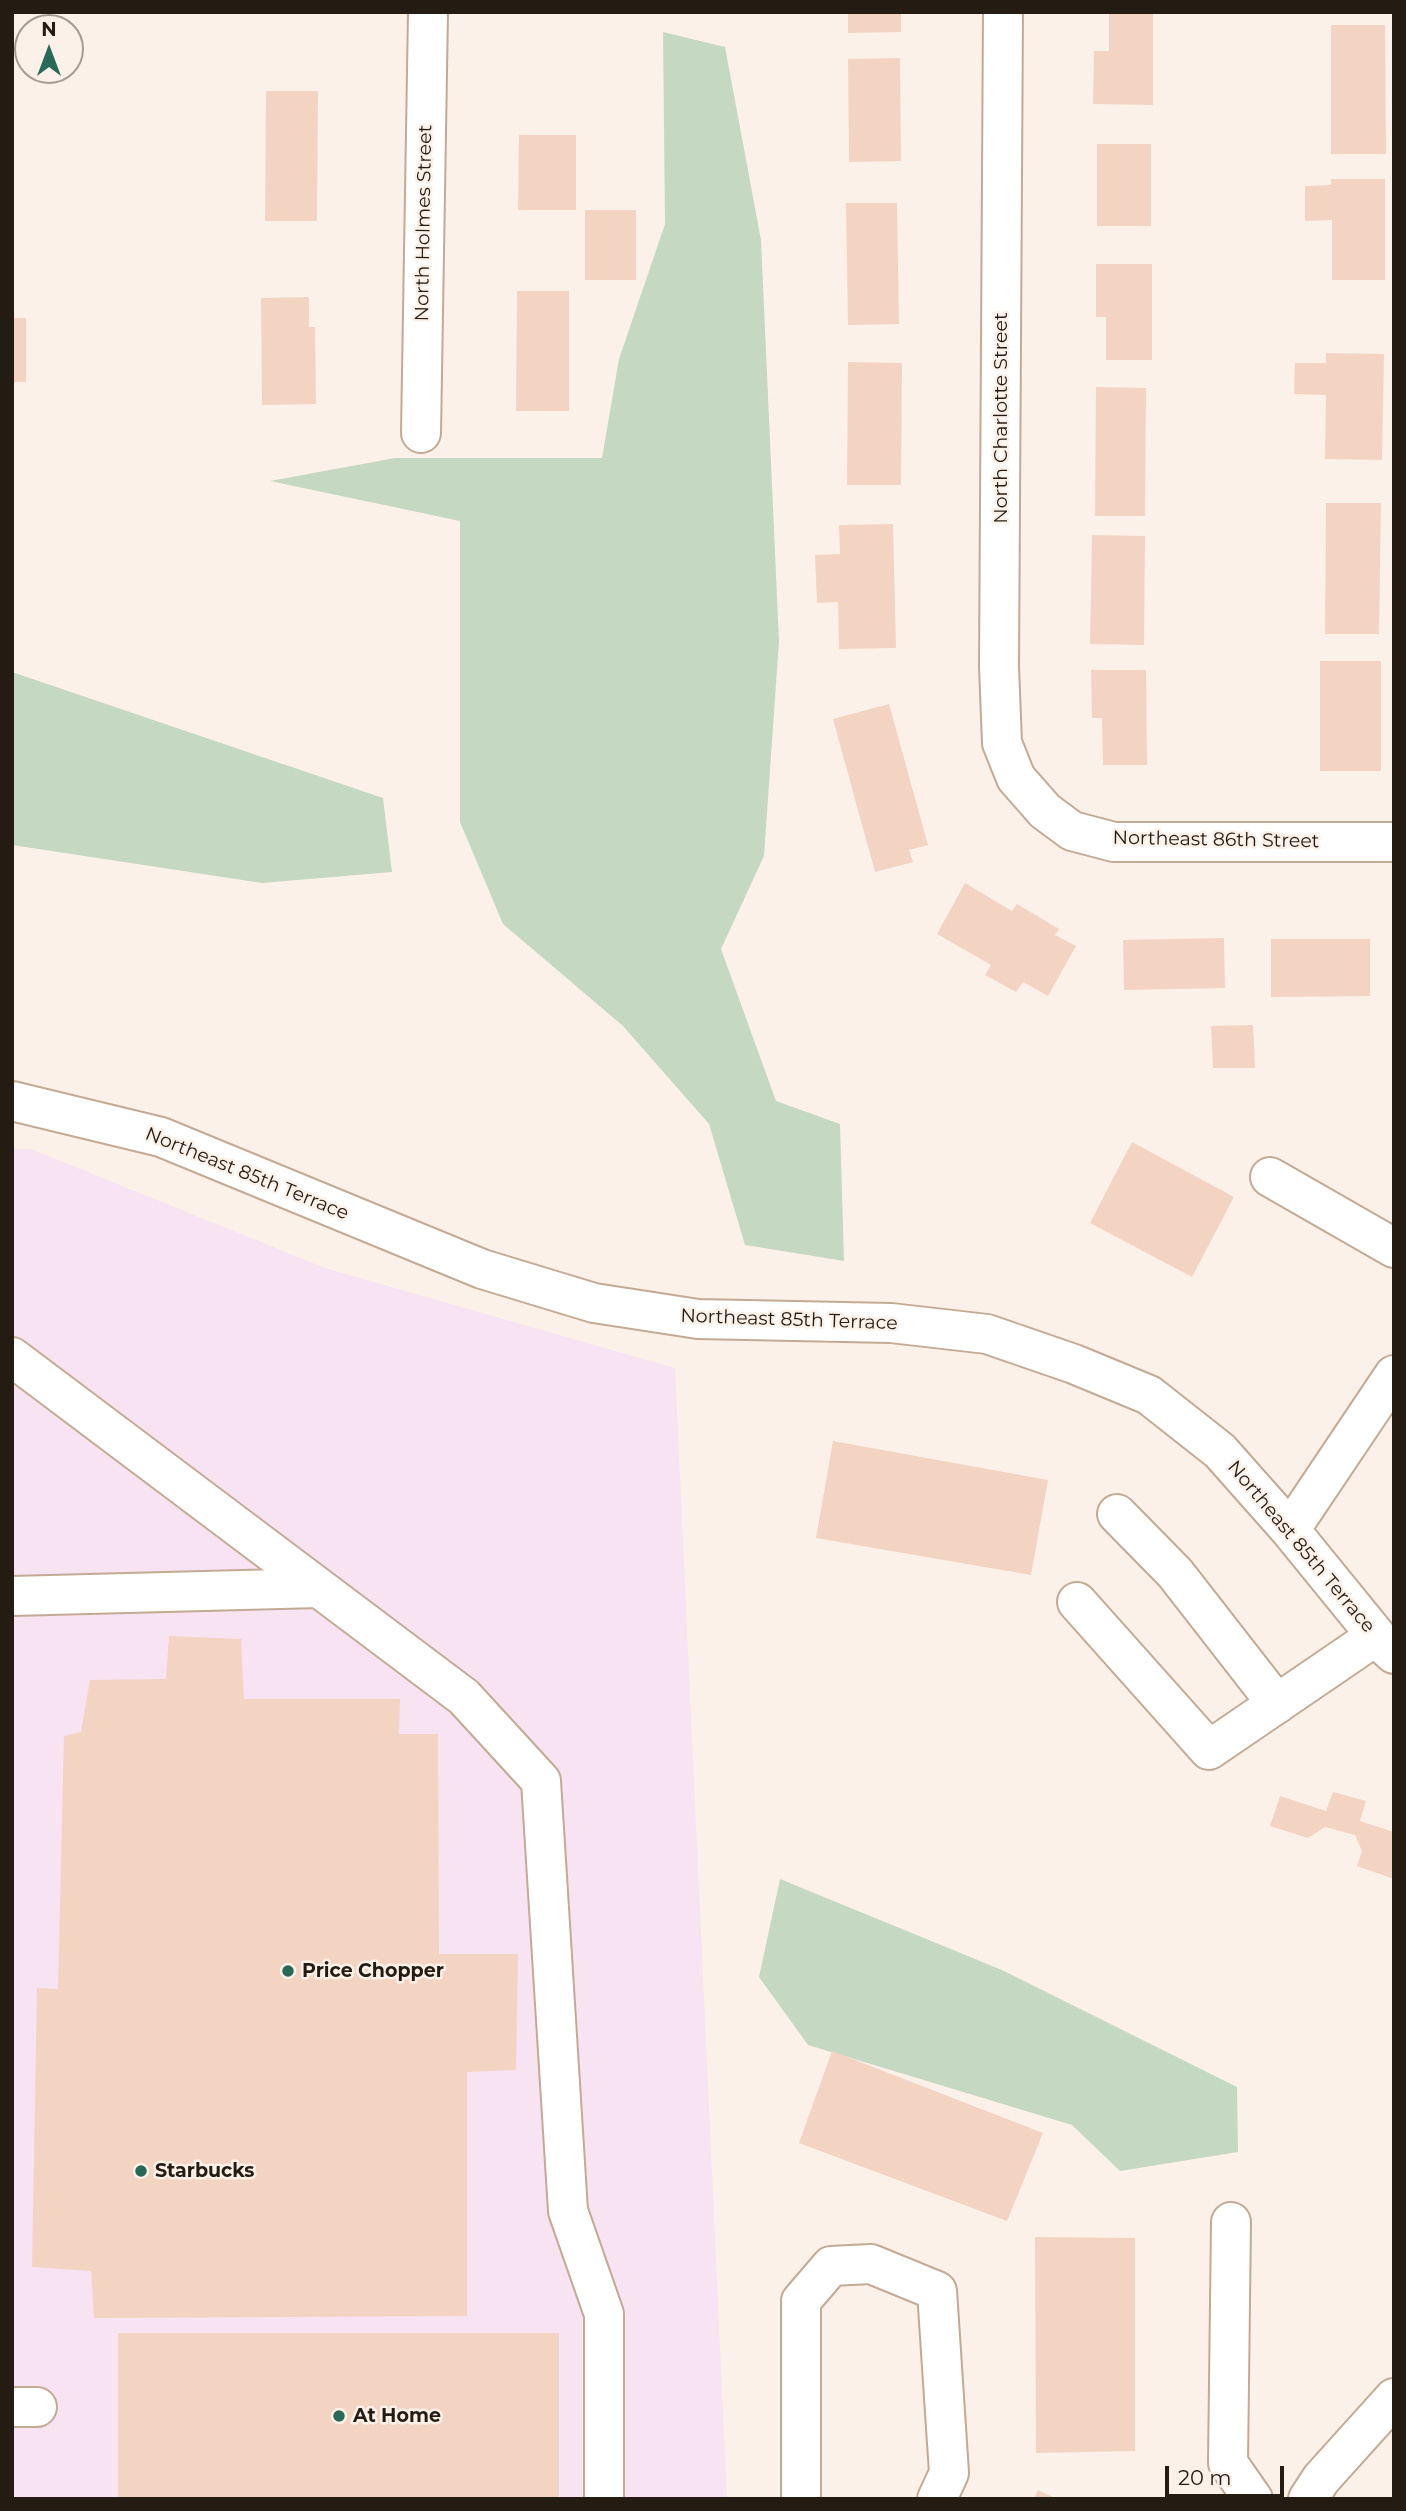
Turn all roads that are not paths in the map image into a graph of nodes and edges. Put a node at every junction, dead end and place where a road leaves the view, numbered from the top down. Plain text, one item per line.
1 (428, 12) edge
2 (1003, 12) edge
3 (421, 433) dead end
4 (1045, 811) joint
5 (1394, 842) edge
6 (12, 1101) edge
7 (1270, 1177) dead end
8 (1394, 1248) edge
9 (12, 1357) edge
10 (1394, 1375) edge
11 (1117, 1514) dead end
12 (1290, 1530) junction
13 (319, 1588) junction
14 (12, 1596) edge
15 (1077, 1602) dead end
16 (1385, 1645) edge
17 (1277, 1704) junction
18 (1231, 2222) dead end
19 (1394, 2398) edge
20 (604, 2499) edge
21 (801, 2499) edge
22 (937, 2499) edge
23 (1253, 2499) edge
24 (1308, 2499) edge

1 - 3 street, North Holmes Street
2 - 4 street, North Charlotte Street
4 - 5 street, Northeast 86th Street
6 - 12 street, Northeast 85th Terrace
7 - 8 street
9 - 13 street
10 - 12 street
11 - 17 street
12 - 16 street, Northeast 85th Terrace
13 - 14 street
13 - 20 street
15 - 17 street
16 - 17 street
18 - 23 street
19 - 24 street
21 - 22 street

